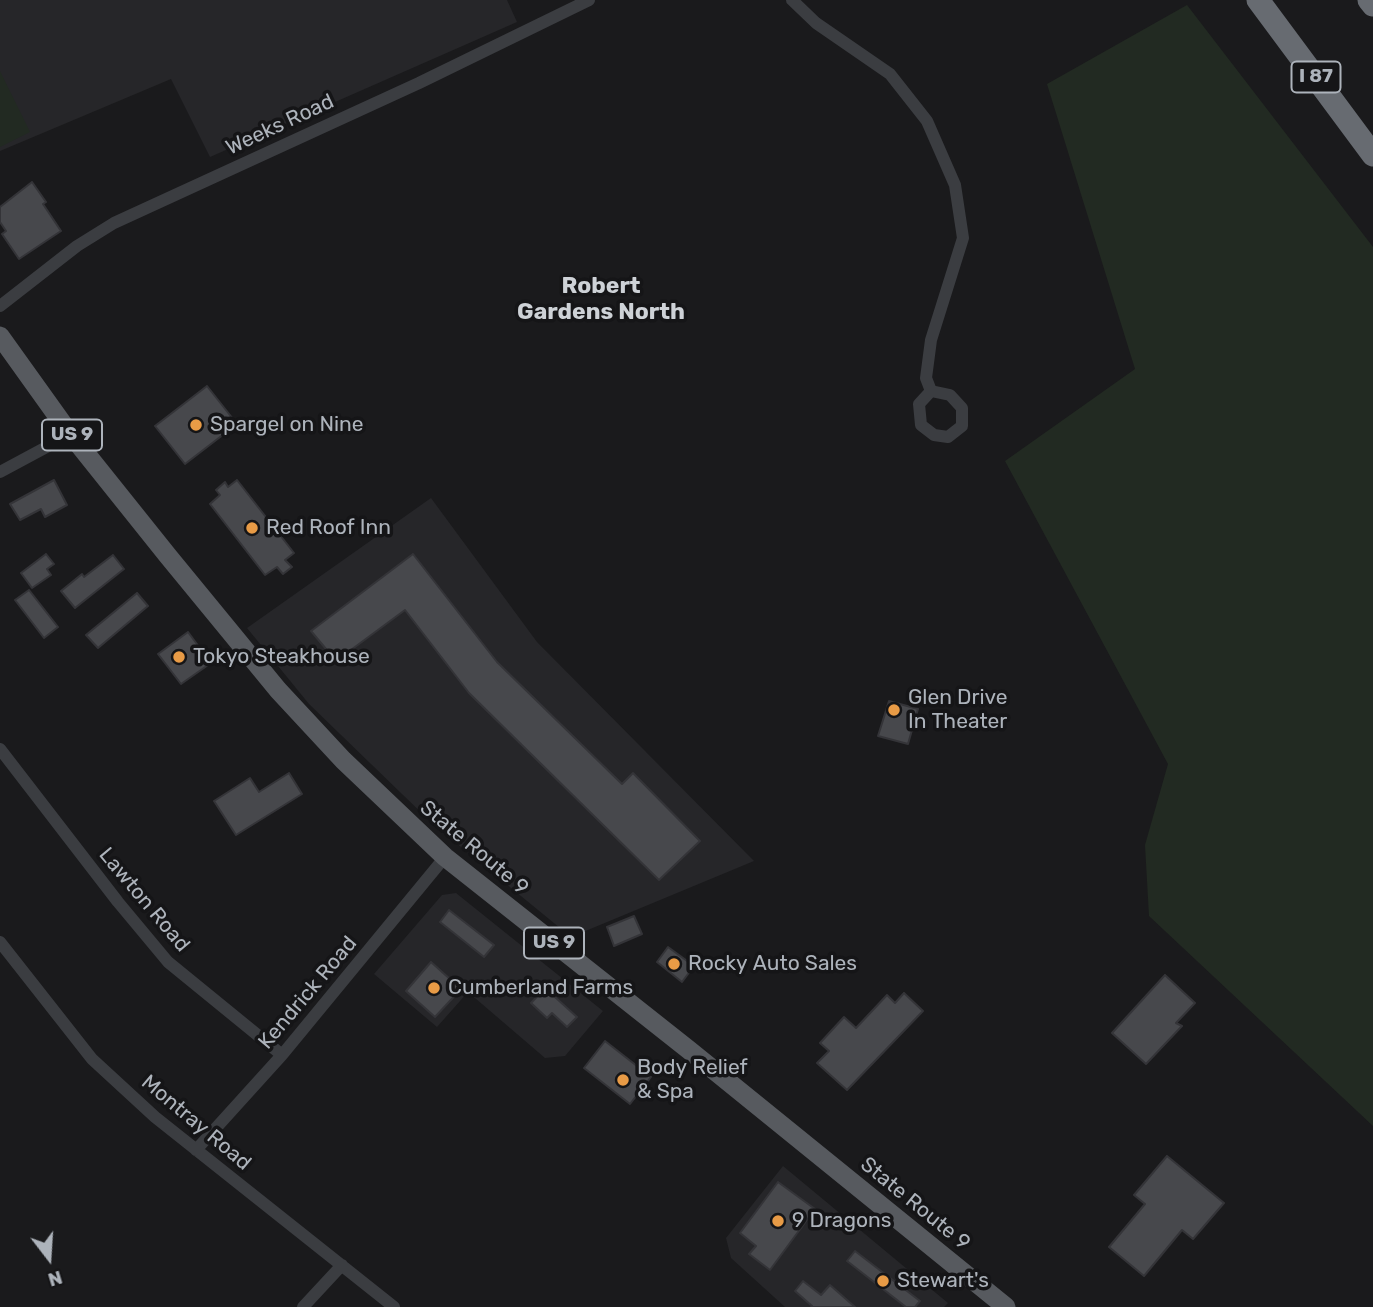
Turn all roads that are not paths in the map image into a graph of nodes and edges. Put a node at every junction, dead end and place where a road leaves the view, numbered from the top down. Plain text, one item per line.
1 (589, 0) edge
2 (792, 0) edge
3 (1258, 0) edge
4 (1369, 0) edge
5 (1373, 5) edge
6 (1373, 155) edge
7 (0, 306) edge
8 (0, 336) edge
9 (931, 391) dead end
10 (68, 431) junction
11 (0, 472) edge
12 (0, 749) edge
13 (445, 857) junction
14 (0, 942) edge
15 (282, 1055) junction
16 (196, 1150) junction
17 (342, 1265) junction
18 (303, 1307) edge
19 (394, 1307) edge
20 (1006, 1307) edge

1 - 7 street, Weeks Road
2 - 9 street
3 - 6 highway, I 87
4 - 5 highway
8 - 10 main road, State Route 9 / US 9
10 - 11 street
10 - 13 main road, State Route 9 / US 9
12 - 15 street, Lawton Road
13 - 15 street, Kendrick Road
13 - 20 main road, State Route 9 / US 9
14 - 16 street, Montray Road
15 - 16 street, Kendrick Road
16 - 17 street, Montray Road
17 - 18 street
17 - 19 street, Montray Road

